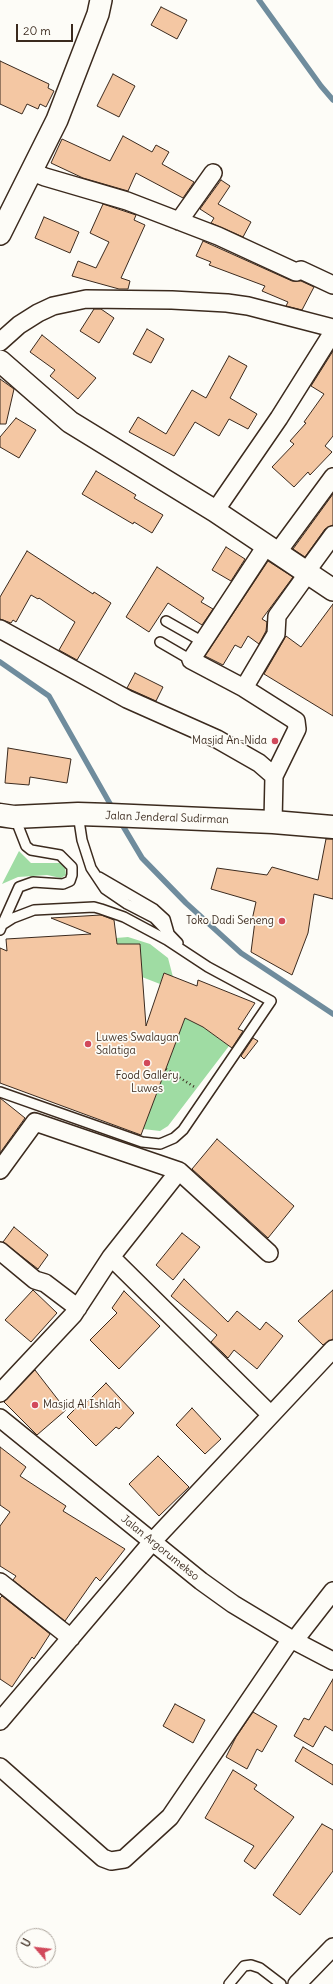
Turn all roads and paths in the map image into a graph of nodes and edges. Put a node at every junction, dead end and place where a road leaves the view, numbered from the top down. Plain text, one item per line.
1 (101, 0) edge
2 (32, 172) junction
3 (213, 173) dead end
4 (179, 221) junction
5 (0, 234) edge
6 (333, 285) edge
7 (333, 328) edge
8 (333, 332) edge
9 (0, 342) edge
10 (0, 361) edge
11 (333, 477) edge
12 (215, 511) junction
13 (333, 536) edge
14 (272, 549) junction
15 (307, 573) junction
16 (333, 589) edge
17 (166, 621) dead end
18 (0, 629) edge
19 (160, 642) dead end
20 (203, 642) junction
21 (191, 660) junction
22 (244, 688) junction
23 (274, 776) junction
24 (78, 814) junction
25 (7, 816) edge
26 (273, 822) junction
27 (333, 827) edge
28 (2, 925) edge
29 (187, 954) junction
30 (166, 1069) dead end
31 (0, 1092) edge
32 (208, 1096) junction
33 (0, 1170) edge
34 (179, 1171) junction
35 (0, 1251) edge
36 (269, 1253) dead end
37 (111, 1257) junction
38 (78, 1308) junction
39 (333, 1349) edge
40 (0, 1393) edge
41 (271, 1415) junction
42 (0, 1418) edge
43 (152, 1542) junction
44 (0, 1582) edge
45 (333, 1591) edge
46 (71, 1638) junction
47 (293, 1640) junction
48 (333, 1661) edge
49 (0, 1721) edge
50 (0, 1767) edge
51 (333, 1947) edge
52 (229, 1984) edge
53 (280, 1984) edge
54 (297, 1984) edge

1 - 2 street
2 - 4 street
2 - 5 street
3 - 4 street
4 - 6 street
7 - 9 street
8 - 12 street
10 - 12 street
11 - 14 street
12 - 14 street
13 - 15 street
14 - 15 street
14 - 20 street
15 - 16 street
15 - 22 street
17 - 20 lane
18 - 23 street
19 - 21 lane
20 - 21 street
21 - 22 street
22 - 23 street
23 - 26 street
24 - 25 main road, Jalan Jenderal Sudirman
24 - 26 main road, Jalan Jenderal Sudirman
24 - 29 lane
25 - 28 lane
26 - 27 main road, Jalan Jenderal Sudirman
28 - 29 lane
29 - 32 lane
30 - 32 path
31 - 32 lane
33 - 34 street
34 - 36 street
34 - 37 street
35 - 38 street
37 - 38 street
37 - 41 street
38 - 40 street
39 - 41 street
41 - 43 street
42 - 43 street, Jalan Argorumekso
43 - 46 street
43 - 47 street, Jalan Argorumekso
44 - 46 street
45 - 47 street
46 - 49 street
47 - 48 street, Jalan Argorumekso
47 - 50 street
51 - 54 street
52 - 53 lane

